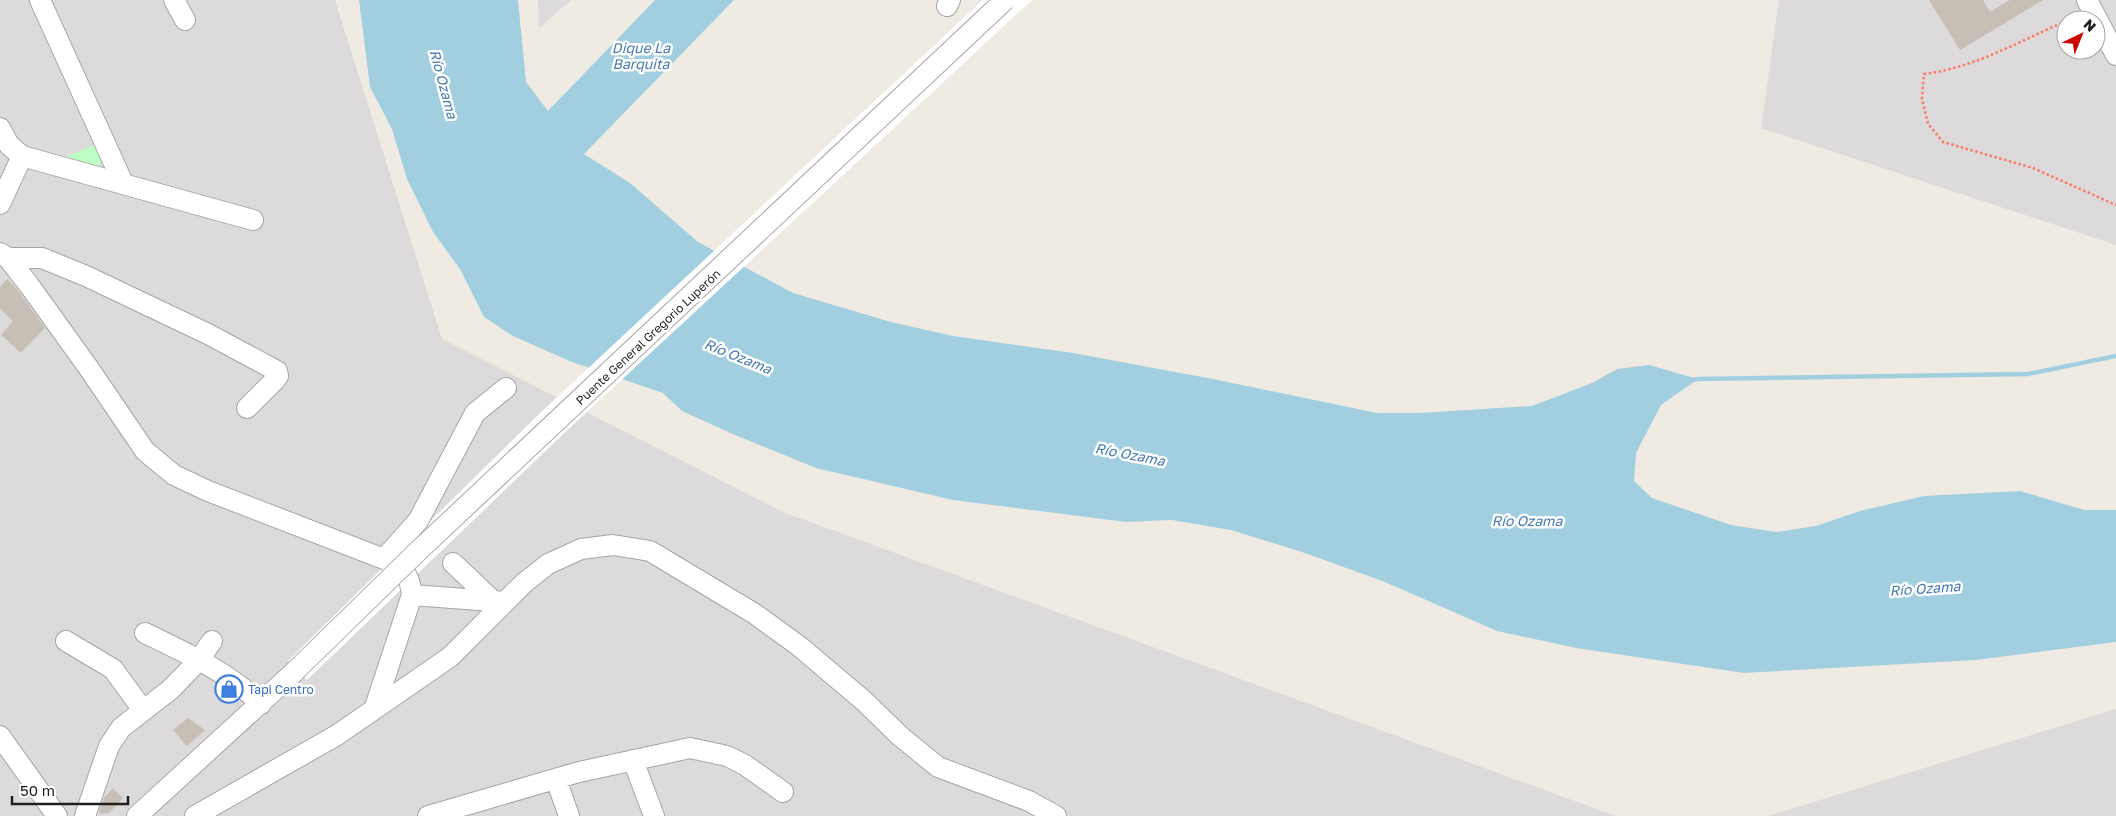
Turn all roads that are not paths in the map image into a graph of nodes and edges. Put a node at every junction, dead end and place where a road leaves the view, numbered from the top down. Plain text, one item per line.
1 (40, 0) edge
2 (174, 0) edge
3 (1005, 0) edge
4 (2087, 0) edge
5 (185, 20) dead end
6 (2116, 55) edge
7 (0, 128) edge
8 (22, 156) junction
9 (123, 183) junction
10 (0, 204) edge
11 (253, 220) dead end
12 (4, 256) edge
13 (506, 388) dead end
14 (248, 408) dead end
15 (384, 559) junction
16 (453, 564) dead end
17 (412, 595) junction
18 (498, 601) junction
19 (145, 633) dead end
20 (66, 641) dead end
21 (212, 641) dead end
22 (199, 660) junction
23 (261, 704) junction
24 (375, 707) junction
25 (143, 710) junction
26 (0, 736) edge
27 (633, 760) junction
28 (556, 779) junction
29 (782, 792) dead end
30 (487, 808) edge
31 (57, 816) edge
32 (85, 816) edge
33 (136, 816) edge
34 (195, 816) edge
35 (428, 816) edge
36 (569, 816) edge
37 (654, 816) edge
38 (1056, 816) edge

1 - 9 street
2 - 5 street
3 - 23 street, Puente General Gregorio Luperón, bridge
4 - 6 street
7 - 8 street
8 - 9 street
8 - 10 street
9 - 11 street
12 - 14 street
12 - 15 street
13 - 15 street
15 - 17 street
16 - 18 street
17 - 18 street
17 - 24 street
18 - 24 street
18 - 38 street
19 - 22 street
20 - 25 street
21 - 22 street
22 - 23 street
22 - 25 street
23 - 33 street, Puente General Gregorio Luperón
24 - 34 street
25 - 32 street
26 - 31 street
27 - 28 street
27 - 29 street
27 - 37 street
28 - 30 street
28 - 36 street
30 - 35 street

